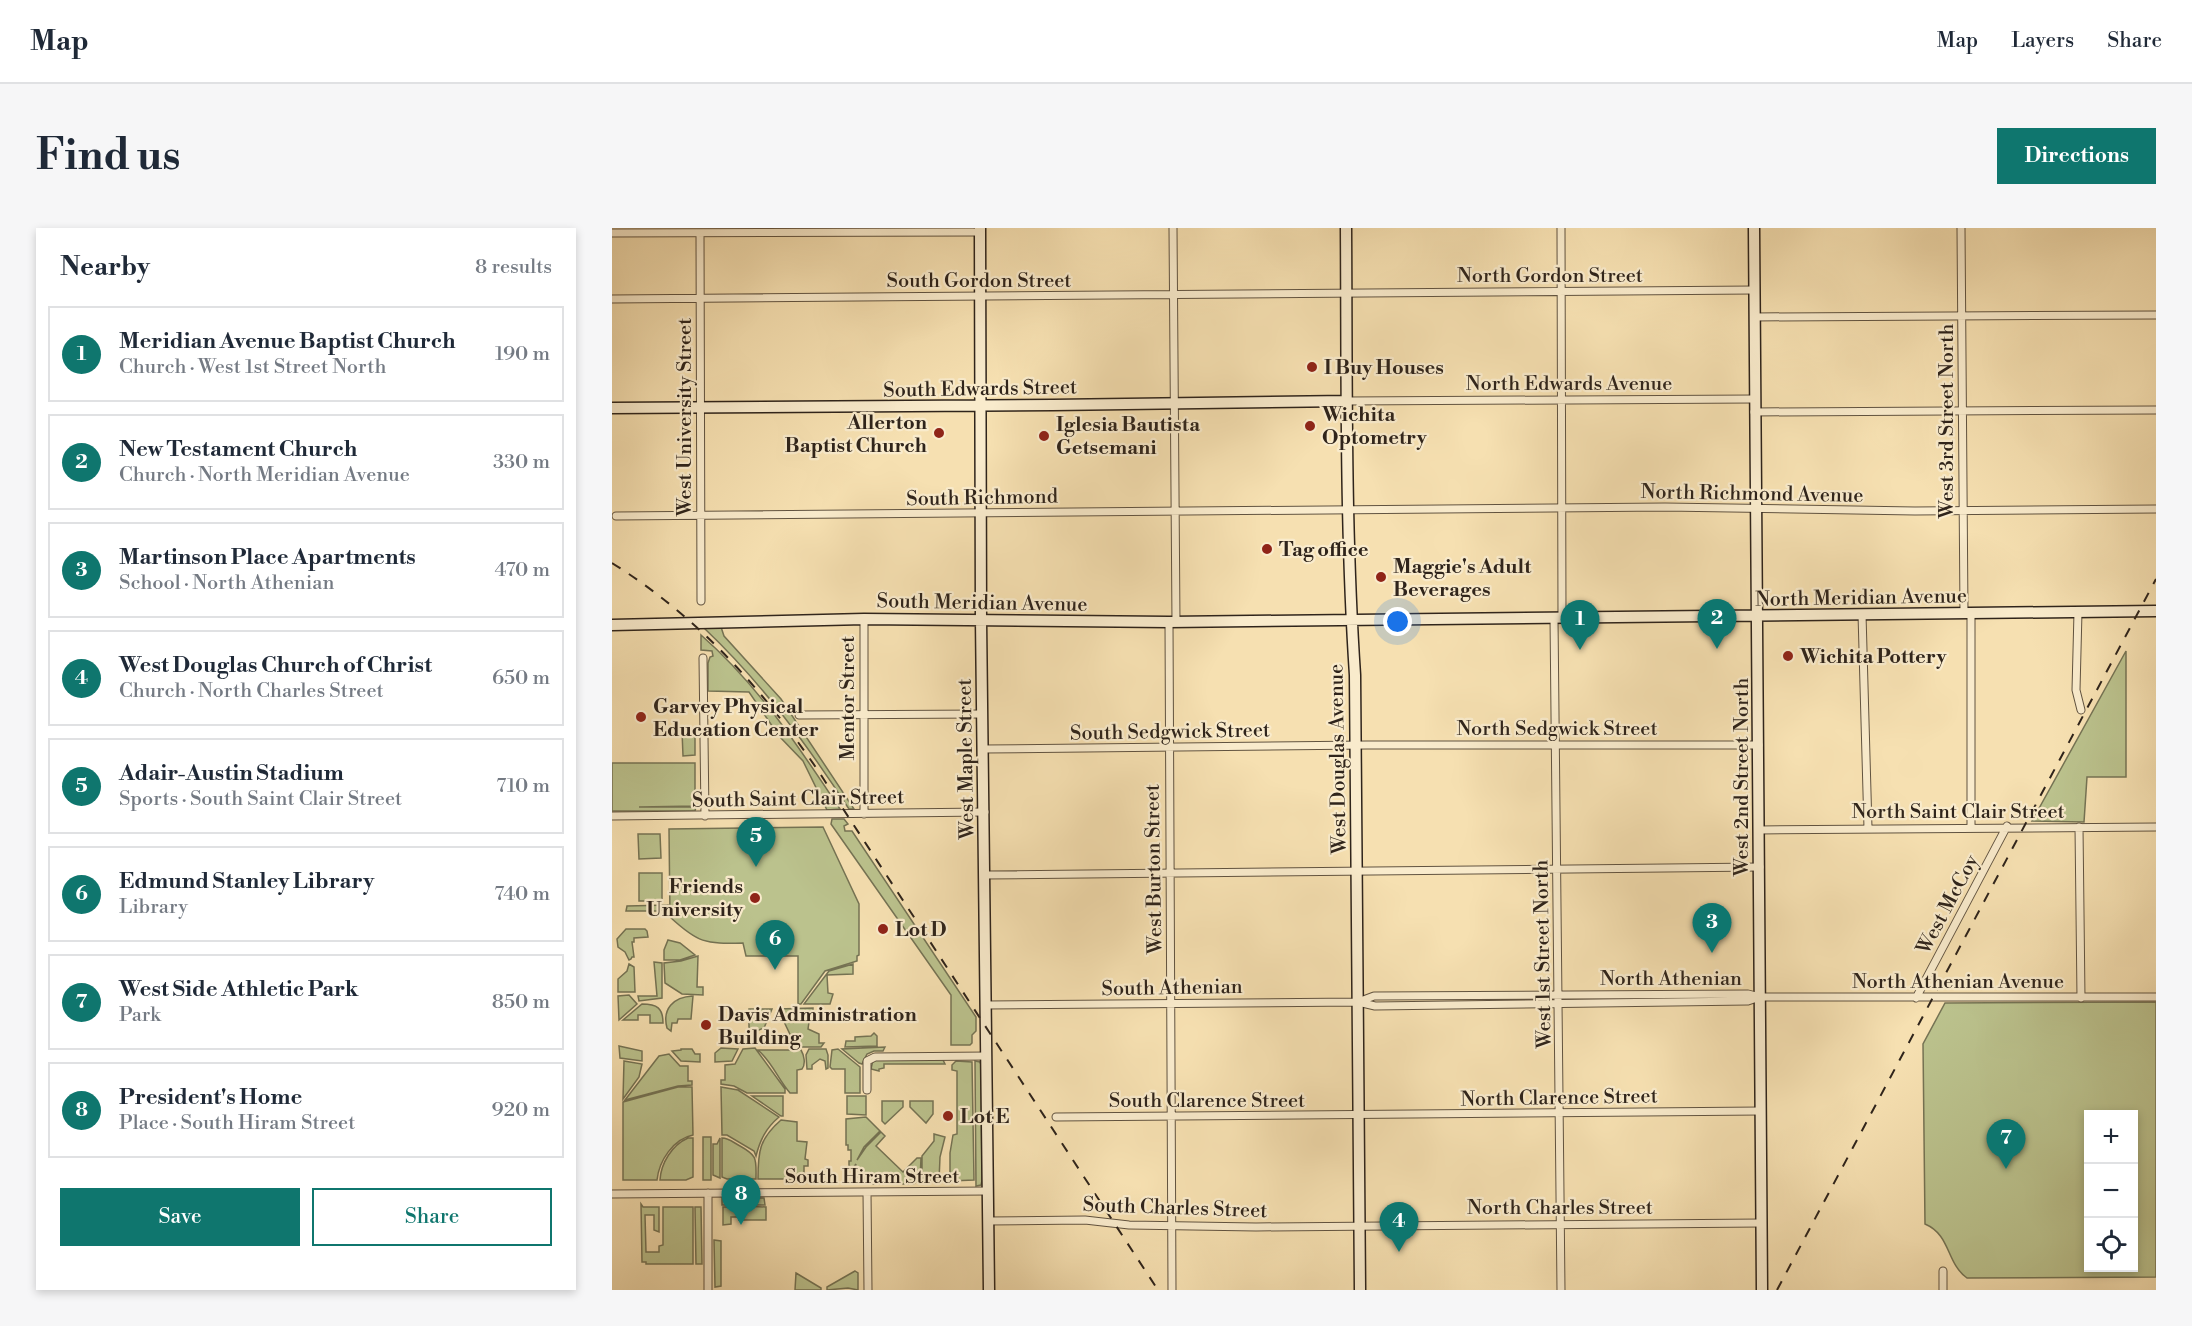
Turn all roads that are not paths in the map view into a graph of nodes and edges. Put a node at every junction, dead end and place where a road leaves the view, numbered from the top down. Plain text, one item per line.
1 (1173, 228) edge
2 (1346, 228) edge
3 (1561, 228) edge
4 (1754, 228) edge
5 (1961, 228) edge
6 (776, 230) edge
7 (980, 230) edge
8 (612, 233) edge
9 (700, 233) junction
10 (1754, 290) junction
11 (1560, 291) junction
12 (1347, 293) junction
13 (1174, 295) junction
14 (980, 297) junction
15 (700, 298) junction
16 (612, 299) edge
17 (2156, 315) edge
18 (1961, 316) junction
19 (1754, 317) junction
20 (1754, 399) junction
21 (1562, 400) junction
22 (1347, 401) junction
23 (1175, 403) junction
24 (981, 406) junction
25 (700, 407) junction
26 (612, 408) edge
27 (2156, 410) edge
28 (1962, 411) junction
29 (1754, 412) junction
30 (1348, 509) junction
31 (1563, 509) junction
32 (1756, 509) junction
33 (2156, 509) edge
34 (1963, 511) junction
35 (1175, 512) junction
36 (981, 514) junction
37 (616, 516) dead end
38 (701, 516) junction
39 (701, 601) dead end
40 (2156, 610) edge
41 (2078, 612) junction
42 (1967, 613) junction
43 (1862, 614) junction
44 (1757, 616) junction
45 (864, 618) junction
46 (1558, 618) junction
47 (1352, 619) junction
48 (981, 620) junction
49 (1172, 622) junction
50 (612, 625) edge
51 (703, 658) dead end
52 (2081, 710) dead end
53 (864, 714) junction
54 (983, 714) junction
55 (799, 715) dead end
56 (1556, 744) junction
57 (1759, 745) junction
58 (1356, 746) junction
59 (1168, 747) junction
60 (984, 749) junction
61 (985, 812) junction
62 (864, 814) junction
63 (612, 816) edge
64 (705, 816) junction
65 (1971, 826) junction
66 (2007, 826) junction
67 (2079, 826) junction
68 (2156, 827) edge
69 (1868, 828) junction
70 (1759, 830) junction
71 (1760, 867) junction
72 (1557, 870) junction
73 (1357, 872) junction
74 (1170, 874) junction
75 (985, 875) junction
76 (1559, 994) junction
77 (1760, 997) junction
78 (2156, 997) edge
79 (1916, 998) junction
80 (2081, 998) junction
81 (1171, 1002) junction
82 (1358, 1002) junction
83 (1559, 1003) junction
84 (987, 1005) junction
85 (987, 1056) junction
86 (867, 1090) dead end
87 (1761, 1111) junction
88 (1560, 1114) junction
89 (1172, 1116) junction
90 (1359, 1116) junction
91 (1056, 1117) dead end
92 (988, 1191) junction
93 (867, 1192) junction
94 (708, 1193) junction
95 (612, 1194) edge
96 (989, 1221) junction
97 (1761, 1223) junction
98 (1560, 1224) junction
99 (1359, 1225) junction
100 (1172, 1226) junction
101 (1943, 1271) dead end
102 (708, 1290) edge
103 (868, 1290) edge
104 (989, 1290) edge
105 (1172, 1290) edge
106 (1360, 1290) edge
107 (1561, 1290) edge
108 (1762, 1290) edge
109 (1943, 1290) edge

1 - 13 street, West Burton Street
2 - 12 street, West Douglas Avenue
3 - 11 street, West 1st Street North
4 - 10 street, West 2nd Street North
5 - 18 street, West 3rd Street North
6 - 7 street
6 - 9 street
7 - 14 street, West Maple Street
8 - 9 street
9 - 15 street, West University Street
10 - 11 street, North Gordon Street
10 - 19 street, West 2nd Street North
11 - 12 street, North Gordon Street
11 - 21 street, West 1st Street North
12 - 13 street, South Gordon Street
12 - 22 street, West Douglas Avenue
13 - 14 street, South Gordon Street
13 - 23 street, West Burton Street
14 - 15 street, South Gordon Street
14 - 24 street, West Maple Street
15 - 16 street, South Gordon Street
15 - 25 street, West University Street
17 - 18 street
18 - 19 street
18 - 28 street, West 3rd Street North
19 - 20 street, West 2nd Street North
20 - 21 street, North Edwards Avenue
20 - 29 street, West 2nd Street North
21 - 22 street, North Edwards Avenue
21 - 31 street, West 1st Street North
22 - 23 street, South Edwards Street
22 - 30 street, West Douglas Avenue
23 - 24 street, South Edwards Street
23 - 35 street, West Burton Street
24 - 25 street, South Edwards Street
24 - 36 street, West Maple Street
25 - 26 street, South Edwards Street
25 - 38 street, West University Street
27 - 28 street
28 - 29 street
28 - 34 street, West 3rd Street North
29 - 32 street, West 2nd Street North
30 - 31 street, North Richmond Avenue
30 - 35 street, South Richmond
30 - 47 street, West Douglas Avenue
31 - 32 street, North Richmond Avenue
31 - 46 street, West 1st Street North
32 - 34 street, North Richmond Avenue
32 - 44 street, West 2nd Street North
33 - 34 street, North Richmond Avenue
34 - 42 street, West 3rd Street North
35 - 36 street, South Richmond
35 - 49 street, West Burton Street
36 - 38 street, South Richmond
36 - 48 street, West Maple Street
37 - 38 street, South Richmond
38 - 39 street, West University Street
40 - 41 street, North Meridian Avenue
41 - 42 street, North Meridian Avenue
41 - 52 street
42 - 43 street, North Meridian Avenue
42 - 65 street, West 3rd Street North
43 - 44 street, North Meridian Avenue
43 - 69 street
44 - 46 street, North Meridian Avenue
44 - 57 street, West 2nd Street North
45 - 48 street, South Meridian Avenue
45 - 50 street, South Meridian Avenue
45 - 53 street, Mentor Street
46 - 47 street, North Meridian Avenue
46 - 56 street, West 1st Street North
47 - 49 street, South Meridian Avenue
47 - 58 street, West Douglas Avenue
48 - 49 street, South Meridian Avenue
48 - 54 street, West Maple Street
49 - 59 street, West Burton Street
51 - 64 street
53 - 54 street
53 - 55 street
53 - 62 street, Mentor Street
54 - 60 street, West Maple Street
56 - 57 street, North Sedgwick Street
56 - 58 street, North Sedgwick Street
56 - 72 street, West 1st Street North
57 - 70 street, West 2nd Street North
58 - 59 street, South Sedgwick Street
58 - 73 street, West Douglas Avenue
59 - 60 street, South Sedgwick Street
59 - 74 street, West Burton Street
60 - 61 street, West Maple Street
61 - 62 street, South Saint Clair Street
61 - 75 street, West Maple Street
62 - 64 street, South Saint Clair Street
63 - 64 street, South Saint Clair Street
65 - 66 street, North Saint Clair Street
65 - 69 street, North Saint Clair Street
66 - 67 street, North Saint Clair Street
66 - 79 street, West McCoy
67 - 68 street, North Saint Clair Street
67 - 80 street
69 - 70 street, North Saint Clair Street
70 - 71 street, West 2nd Street North
71 - 72 street
71 - 77 street, West 2nd Street North
72 - 73 street
72 - 76 street, West 1st Street North
73 - 74 street
73 - 82 street, West Douglas Avenue
74 - 75 street
74 - 81 street, West Burton Street
75 - 84 street, West Maple Street
76 - 77 street, North Athenian
76 - 82 street, North Athenian
76 - 83 street, West 1st Street North
77 - 79 street, North Athenian Avenue
77 - 83 street, North Athenian
77 - 87 street, West 2nd Street North
78 - 80 street, North Athenian Avenue
79 - 80 street, North Athenian Avenue
81 - 82 street, South Athenian
81 - 84 street, South Athenian
81 - 89 street, West Burton Street
82 - 83 street, North Athenian
82 - 90 street, West Douglas Avenue
83 - 88 street, West 1st Street North
84 - 85 street, West Maple Street
85 - 86 street
85 - 92 street, West Maple Street
87 - 88 street, North Clarence Street
87 - 97 street, West 2nd Street North
88 - 90 street, North Clarence Street
88 - 98 street, West 1st Street North
89 - 90 street, South Clarence Street
89 - 91 street, South Clarence Street
89 - 100 street, West Burton Street
90 - 99 street, West Douglas Avenue
92 - 93 street, South Hiram Street
92 - 96 street, West Maple Street
93 - 94 street, South Hiram Street
93 - 103 street
94 - 95 street, South Hiram Street
94 - 102 street
96 - 100 street, South Charles Street
96 - 104 street, West Maple Street
97 - 98 street, North Charles Street
97 - 108 street, West 2nd Street North
98 - 99 street, North Charles Street
98 - 107 street, West 1st Street North
99 - 100 street, South Charles Street
99 - 106 street, West Douglas Avenue
100 - 105 street, West Burton Street
101 - 109 street

